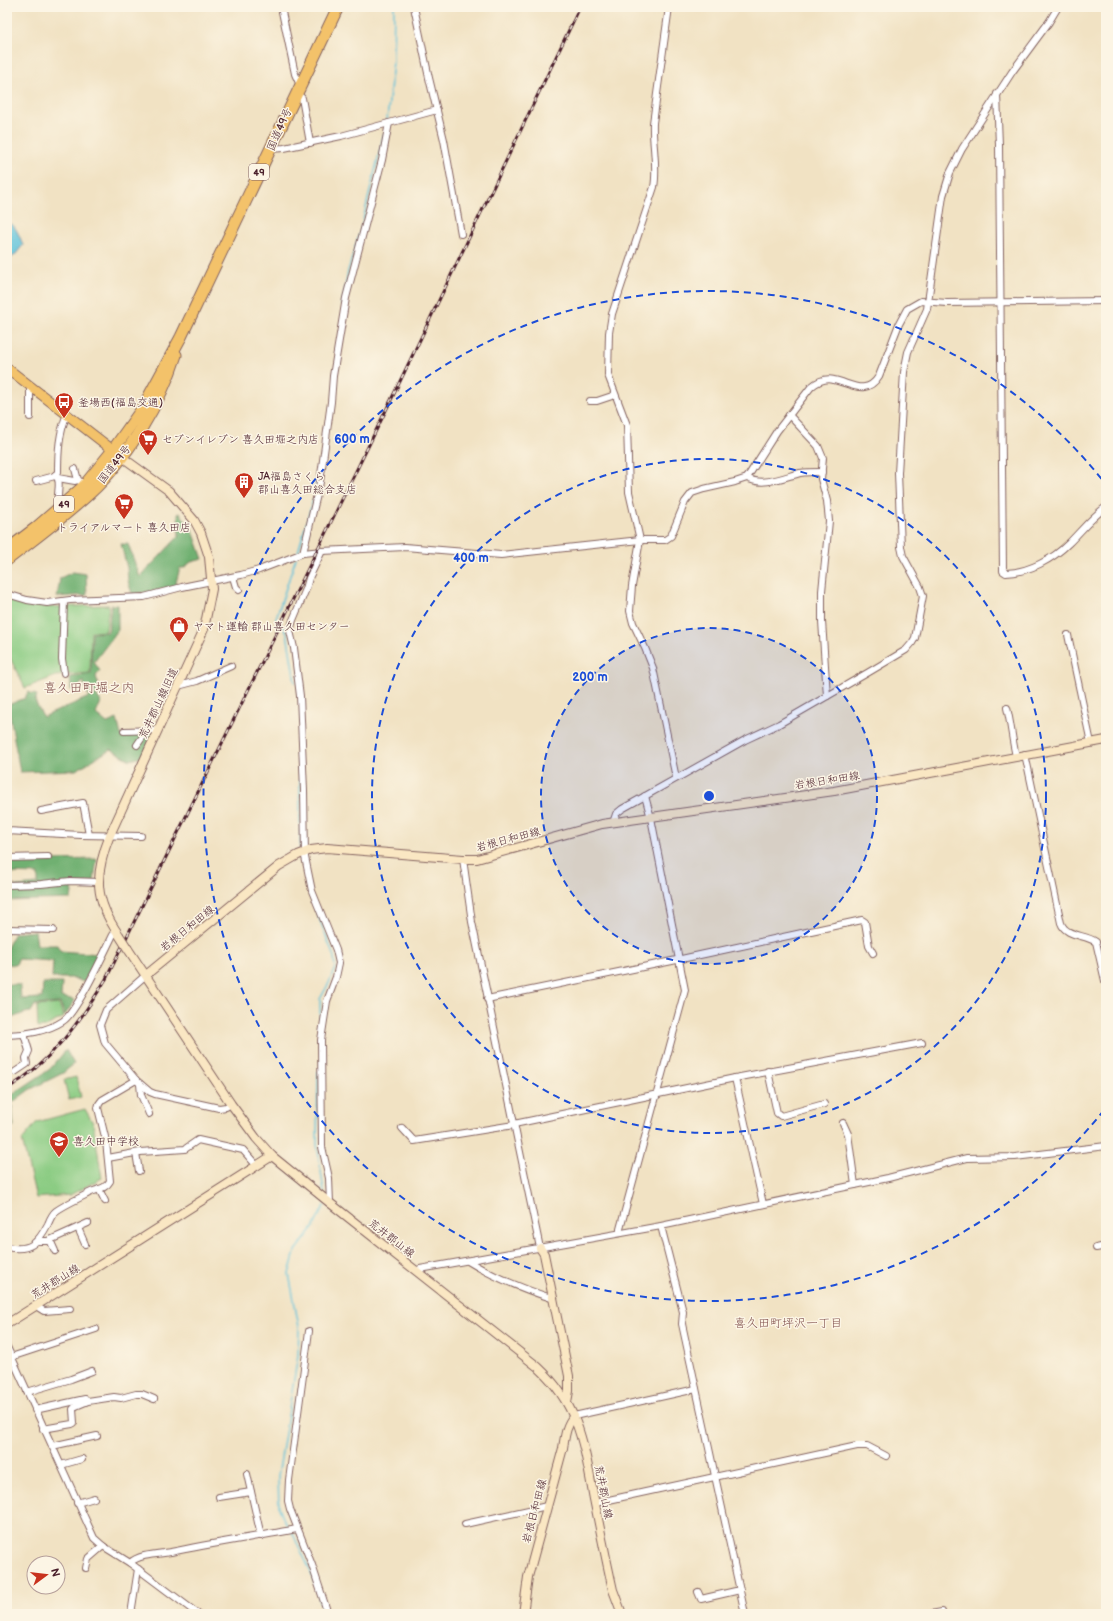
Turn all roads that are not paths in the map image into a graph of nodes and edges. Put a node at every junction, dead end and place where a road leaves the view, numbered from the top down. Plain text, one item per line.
1 (281, 7) edge
2 (338, 7) edge
3 (414, 7) edge
4 (661, 7) edge
5 (1058, 7) edge
6 (668, 8) edge
7 (298, 89) junction
8 (997, 94) junction
9 (437, 110) junction
10 (389, 123) junction
11 (310, 143) junction
12 (270, 149) junction
13 (461, 234) dead end
14 (929, 301) junction
15 (1106, 301) edge
16 (1000, 302) junction
17 (7, 368) edge
18 (30, 386) junction
19 (615, 395) junction
20 (590, 401) dead end
21 (67, 414) junction
22 (789, 415) junction
23 (30, 417) dead end
24 (118, 454) junction
25 (75, 470) dead end
26 (822, 472) junction
27 (57, 476) junction
28 (747, 478) junction
29 (36, 480) dead end
30 (81, 483) junction
31 (1106, 506) edge
32 (61, 507) junction
33 (640, 540) junction
34 (7, 550) edge
35 (322, 551) junction
36 (303, 553) junction
37 (7, 560) edge
38 (233, 577) junction
39 (212, 581) junction
40 (239, 590) dead end
41 (7, 594) edge
42 (64, 601) junction
43 (1068, 635) dead end
44 (230, 666) dead end
45 (64, 673) dead end
46 (178, 686) junction
47 (827, 696) junction
48 (1007, 708) dead end
49 (148, 729) junction
50 (158, 730) junction
51 (124, 731) dead end
52 (1106, 740) edge
53 (1091, 743) junction
54 (137, 746) dead end
55 (1025, 754) junction
56 (1016, 756) junction
57 (676, 778) junction
58 (645, 796) junction
59 (41, 811) dead end
60 (651, 818) junction
61 (613, 822) junction
62 (7, 831) edge
63 (89, 835) junction
64 (110, 835) junction
65 (141, 836) dead end
66 (305, 852) junction
67 (7, 858) edge
68 (48, 858) dead end
69 (463, 859) junction
70 (99, 882) junction
71 (7, 885) edge
72 (7, 930) edge
73 (53, 930) dead end
74 (118, 934) junction
75 (873, 953) dead end
76 (680, 960) junction
77 (146, 975) junction
78 (1106, 985) edge
79 (487, 999) junction
80 (24, 1034) junction
81 (7, 1035) edge
82 (922, 1043) dead end
83 (768, 1071) junction
84 (15, 1072) dead end
85 (735, 1078) junction
86 (138, 1082) junction
87 (656, 1094) junction
88 (231, 1104) junction
89 (824, 1104) dead end
90 (149, 1114) dead end
91 (843, 1123) dead end
92 (514, 1124) junction
93 (402, 1128) dead end
94 (1106, 1146) edge
95 (136, 1153) junction
96 (272, 1156) junction
97 (108, 1158) junction
98 (257, 1166) junction
99 (139, 1171) dead end
100 (855, 1185) junction
101 (99, 1189) junction
102 (105, 1201) dead end
103 (330, 1203) junction
104 (763, 1204) junction
105 (88, 1223) dead end
106 (661, 1226) junction
107 (78, 1228) junction
108 (620, 1233) junction
109 (50, 1240) junction
110 (37, 1241) junction
111 (85, 1244) dead end
112 (1106, 1246) edge
113 (7, 1247) edge
114 (540, 1248) junction
115 (1096, 1248) dead end
116 (55, 1251) dead end
117 (468, 1261) junction
118 (416, 1271) junction
119 (554, 1299) junction
120 (36, 1306) junction
121 (70, 1309) dead end
122 (7, 1324) edge
123 (96, 1329) dead end
124 (309, 1331) dead end
125 (7, 1347) edge
126 (11, 1357) junction
127 (92, 1371) dead end
128 (696, 1389) junction
129 (27, 1392) junction
130 (89, 1398) dead end
131 (154, 1399) dead end
132 (567, 1402) junction
133 (35, 1410) junction
134 (574, 1416) junction
135 (43, 1429) junction
136 (97, 1436) dead end
137 (52, 1446) junction
138 (886, 1456) dead end
139 (82, 1459) dead end
140 (60, 1465) junction
141 (247, 1474) dead end
142 (716, 1478) junction
143 (251, 1492) junction
144 (219, 1497) dead end
145 (94, 1498) dead end
146 (77, 1503) junction
147 (595, 1503) junction
148 (547, 1506) junction
149 (465, 1524) dead end
150 (297, 1529) junction
151 (261, 1536) junction
152 (103, 1546) junction
153 (130, 1563) junction
154 (86, 1568) dead end
155 (138, 1569) junction
156 (740, 1590) junction
157 (698, 1592) dead end
158 (942, 1612) dead end
159 (620, 1613) edge
160 (131, 1614) edge
161 (198, 1614) edge
162 (328, 1614) edge
163 (523, 1614) edge
164 (745, 1614) edge
165 (931, 1614) edge

1 - 7 street
2 - 7 highway, 国道49号 / 49
3 - 9 street
4 - 6 street
5 - 8 street
6 - 19 street
7 - 11 street
7 - 12 highway, 国道49号 / 49
8 - 14 street
8 - 16 street
9 - 10 street
9 - 13 street
10 - 11 street
10 - 36 street
11 - 12 street
12 - 24 highway, 国道49号 / 49
14 - 16 street
14 - 22 street
14 - 47 street
15 - 16 street
16 - 31 street
17 - 18 main road
18 - 21 main road
18 - 23 street
19 - 20 street
19 - 33 street
21 - 24 main road
21 - 27 street
22 - 26 street
22 - 28 street
24 - 30 highway, 国道49号 / 49
24 - 37 highway, 国道49号 / 49
24 - 39 main road, 荒井郡山線旧道
25 - 30 street
26 - 28 street
26 - 47 street
27 - 29 street
27 - 30 street
27 - 32 street
28 - 33 street
30 - 32 highway, 国道49号 / 49
32 - 34 highway, 国道49号 / 49
33 - 35 street
33 - 57 street
35 - 36 street
35 - 66 street
36 - 38 street
38 - 39 street
38 - 40 street
39 - 42 street
39 - 46 main road, 荒井郡山線旧道
41 - 42 street
42 - 45 street
43 - 53 street
44 - 46 street
46 - 50 main road, 荒井郡山線旧道
47 - 57 street
48 - 56 street
49 - 50 street
49 - 51 street
49 - 54 street
50 - 64 main road, 荒井郡山線旧道
52 - 53 main road, 岩根日和田線
53 - 55 main road, 岩根日和田線
55 - 56 main road, 岩根日和田線
55 - 78 street
56 - 60 main road, 岩根日和田線
57 - 58 street
58 - 60 street
58 - 61 street
59 - 63 street
60 - 61 main road, 岩根日和田線
60 - 76 street
61 - 69 main road, 岩根日和田線
62 - 63 street
63 - 64 street
64 - 65 street
64 - 70 main road, 荒井郡山線旧道
66 - 69 main road, 岩根日和田線
66 - 77 main road, 岩根日和田線
66 - 103 street
67 - 68 street
69 - 79 street
70 - 71 street
70 - 74 main road, 荒井郡山線旧道
72 - 73 street
74 - 77 main road, 荒井郡山線旧道, bridge
74 - 80 street
75 - 76 street
76 - 79 street
76 - 87 street
77 - 86 street
77 - 88 main road
79 - 92 street
80 - 81 street
80 - 84 street
82 - 83 street
83 - 85 street
83 - 89 street
85 - 87 street
85 - 104 street
86 - 88 street
86 - 90 street
86 - 97 street
87 - 92 street
87 - 108 street
88 - 96 main road
91 - 100 street
92 - 93 street
92 - 114 street
94 - 100 street
95 - 97 street
95 - 98 street
95 - 99 street
96 - 98 main road, 荒井郡山線
96 - 103 main road, 荒井郡山線
97 - 101 street
98 - 120 main road, 荒井郡山線
100 - 104 street
101 - 102 street
101 - 110 street
103 - 118 main road, 荒井郡山線
104 - 106 street
105 - 107 street
106 - 108 street
106 - 128 street
107 - 109 street
107 - 111 street
108 - 114 street
109 - 110 street
109 - 116 street
110 - 113 street
112 - 115 street
114 - 117 street
114 - 119 main road
117 - 118 street
117 - 119 street
118 - 132 main road, 荒井郡山線
119 - 132 main road
120 - 121 street
120 - 122 main road, 荒井郡山線
123 - 126 street
124 - 150 street
125 - 126 street
126 - 129 street
127 - 129 street
128 - 134 street
128 - 142 street
129 - 133 street
130 - 133 street
131 - 135 street
132 - 134 main road, 荒井郡山線
133 - 135 street
134 - 147 main road, 荒井郡山線
134 - 148 main road, 岩根日和田線
135 - 137 street
136 - 137 street
137 - 140 street
138 - 142 street
139 - 140 street
140 - 146 street
141 - 143 street
142 - 147 street
142 - 156 street
143 - 144 street
143 - 151 street
145 - 146 street
146 - 152 street
147 - 159 main road, 荒井郡山線
148 - 149 street
148 - 163 main road, 岩根日和田線
150 - 151 street
150 - 162 street
151 - 153 street
152 - 153 street
152 - 154 street
153 - 155 street
155 - 160 street
155 - 161 street
156 - 157 street
156 - 164 street
158 - 165 street

